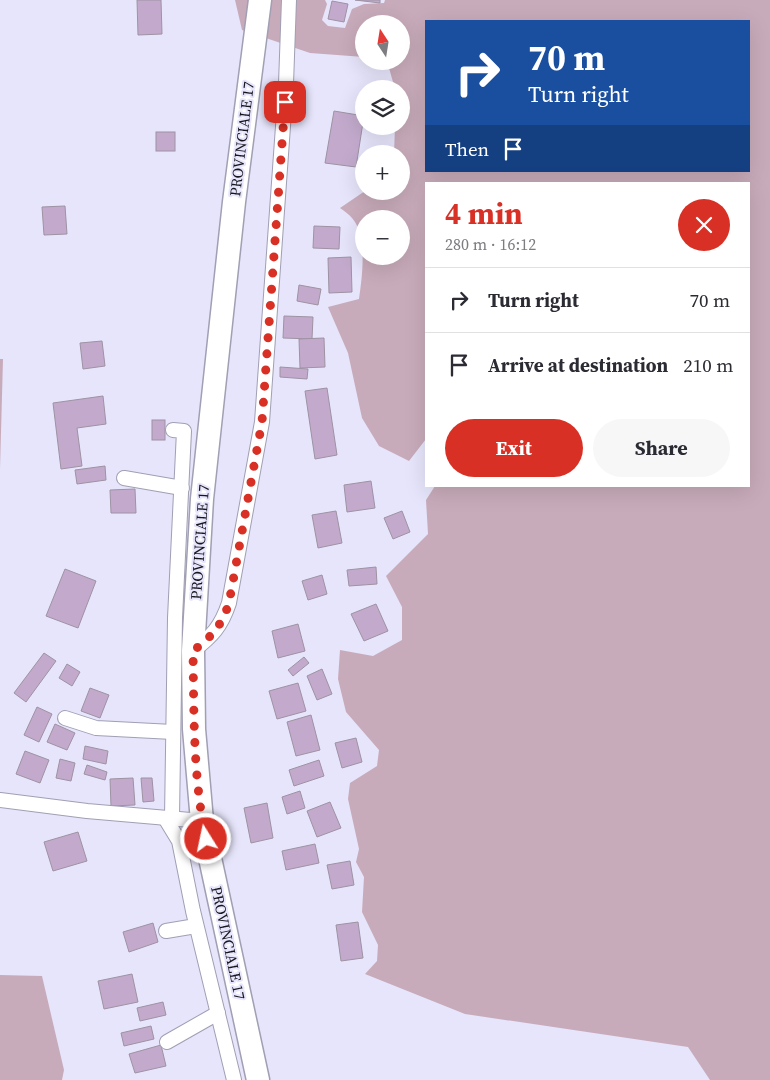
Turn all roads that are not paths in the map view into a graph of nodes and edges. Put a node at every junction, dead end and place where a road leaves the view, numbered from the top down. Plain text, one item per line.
1 (260, 0) edge
2 (289, 0) edge
3 (173, 430) dead end
4 (124, 478) dead end
5 (182, 488) junction
6 (193, 651) junction
7 (65, 718) dead end
8 (173, 732) junction
9 (0, 800) edge
10 (168, 818) junction
11 (202, 821) junction
12 (196, 926) junction
13 (166, 931) dead end
14 (218, 1013) junction
15 (167, 1042) dead end
16 (234, 1080) edge
17 (258, 1080) edge

1 - 6 main road, PROVINCIALE 17
2 - 6 street
3 - 5 street
4 - 5 street
5 - 8 street
6 - 11 main road, PROVINCIALE 17
7 - 8 street
8 - 10 street
9 - 10 street
10 - 11 street
10 - 12 street
11 - 17 main road, PROVINCIALE 17
12 - 13 street
12 - 14 street
14 - 15 street
14 - 16 street

